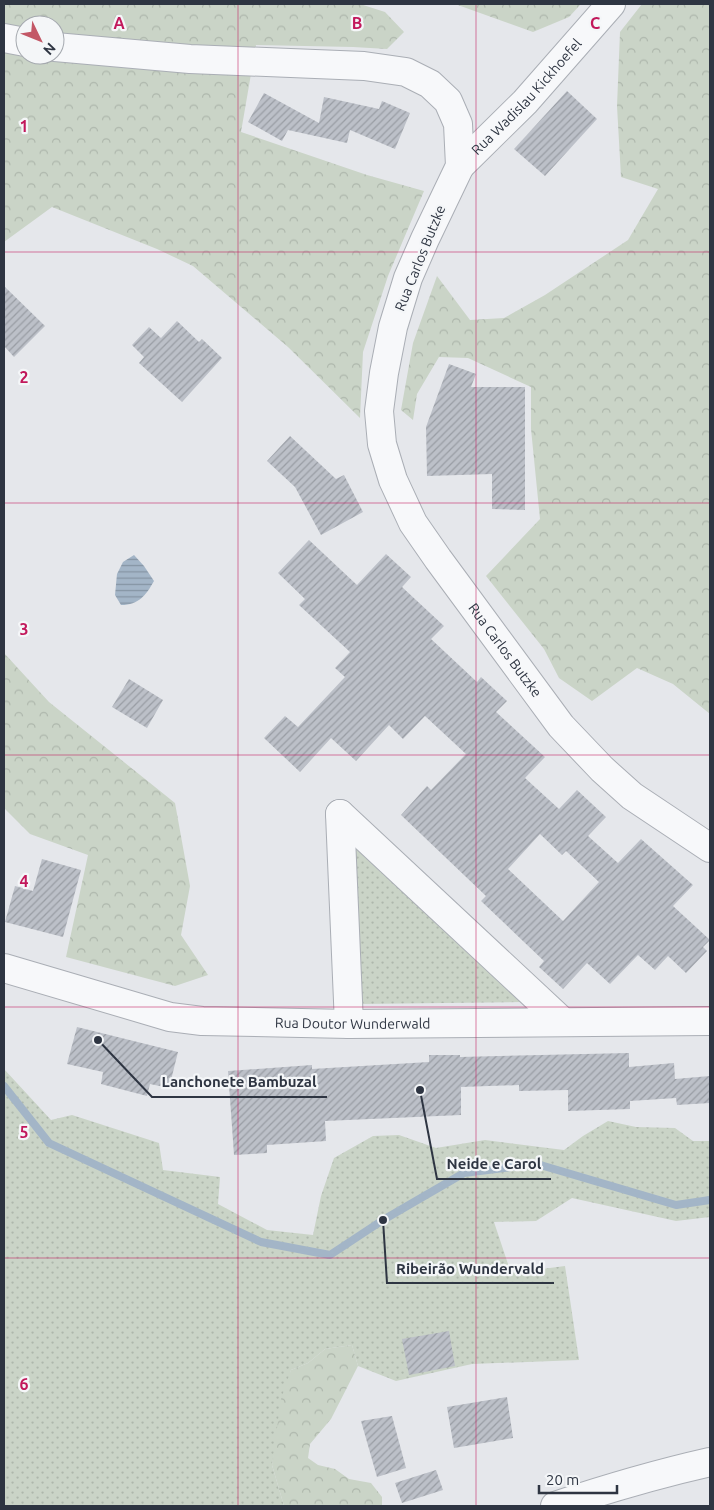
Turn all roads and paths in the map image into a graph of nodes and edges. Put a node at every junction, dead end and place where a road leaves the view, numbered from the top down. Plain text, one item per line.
1 (611, 4) edge
2 (65, 48) edge
3 (460, 166) junction
4 (710, 848) edge
5 (4, 968) edge
6 (710, 1021) edge
7 (564, 1022) junction
8 (349, 1024) junction
9 (710, 1462) edge
10 (554, 1506) edge

1 - 3 street, Rua Wadislau Kickhoefel
2 - 3 street, Rua Carlos Butzke
3 - 4 street, Rua Carlos Butzke
5 - 8 street, Rua Doutor Wunderwald
6 - 7 street, Rua Doutor Wunderwald
7 - 8 street, Rua Doutor Wunderwald
7 - 8 street
9 - 10 street

